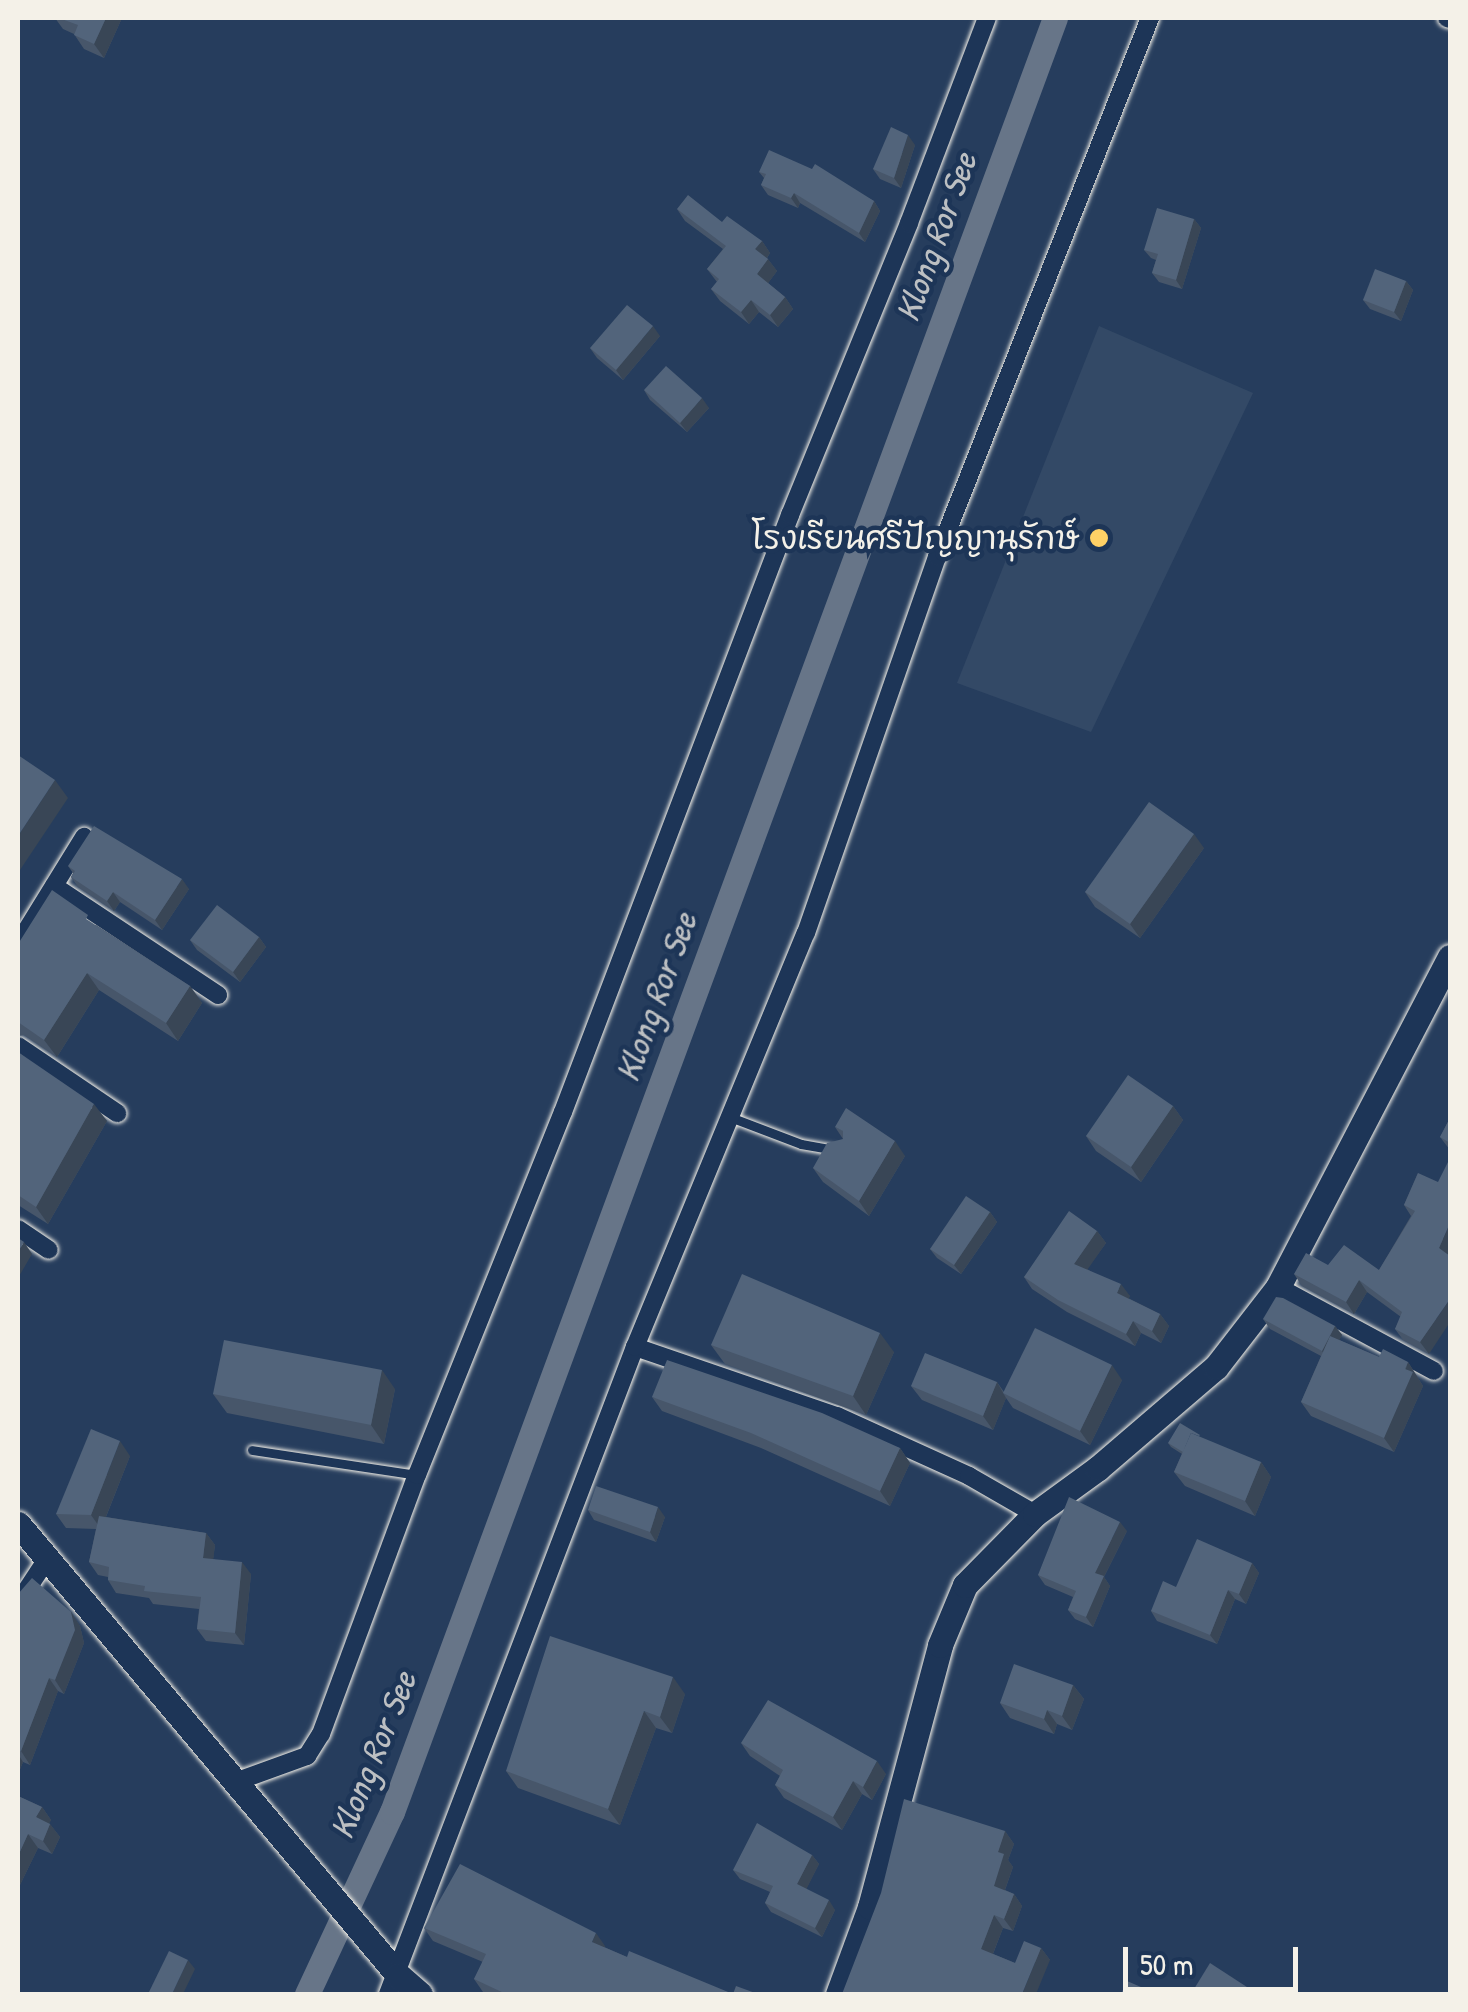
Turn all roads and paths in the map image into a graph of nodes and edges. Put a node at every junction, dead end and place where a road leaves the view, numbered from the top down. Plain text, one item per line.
1 (986, 18) edge
2 (1150, 18) edge
3 (84, 837) edge
4 (54, 886) junction
5 (20, 935) edge
6 (1450, 958) edge
7 (218, 995) dead end
8 (18, 1046) edge
9 (117, 1113) dead end
10 (730, 1117) junction
11 (846, 1150) edge
12 (18, 1229) edge
13 (49, 1250) dead end
14 (1278, 1287) junction
15 (634, 1347) junction
16 (1434, 1372) dead end
17 (252, 1450) dead end
18 (418, 1475) junction
19 (1035, 1514) junction
20 (18, 1524) edge
21 (48, 1559) junction
22 (18, 1602) edge
23 (234, 1782) junction
24 (393, 1985) edge
25 (420, 1994) edge
26 (838, 1994) edge

1 - 18 street
2 - 10 street
3 - 4 street
4 - 5 street
4 - 7 street
6 - 14 street
8 - 9 street
10 - 11 lane
10 - 15 street
12 - 13 street
14 - 16 street
14 - 19 street
15 - 19 street
15 - 24 street
17 - 18 lane
18 - 23 street
19 - 26 street
20 - 21 street
21 - 22 street
21 - 23 street
23 - 24 street
24 - 25 street

